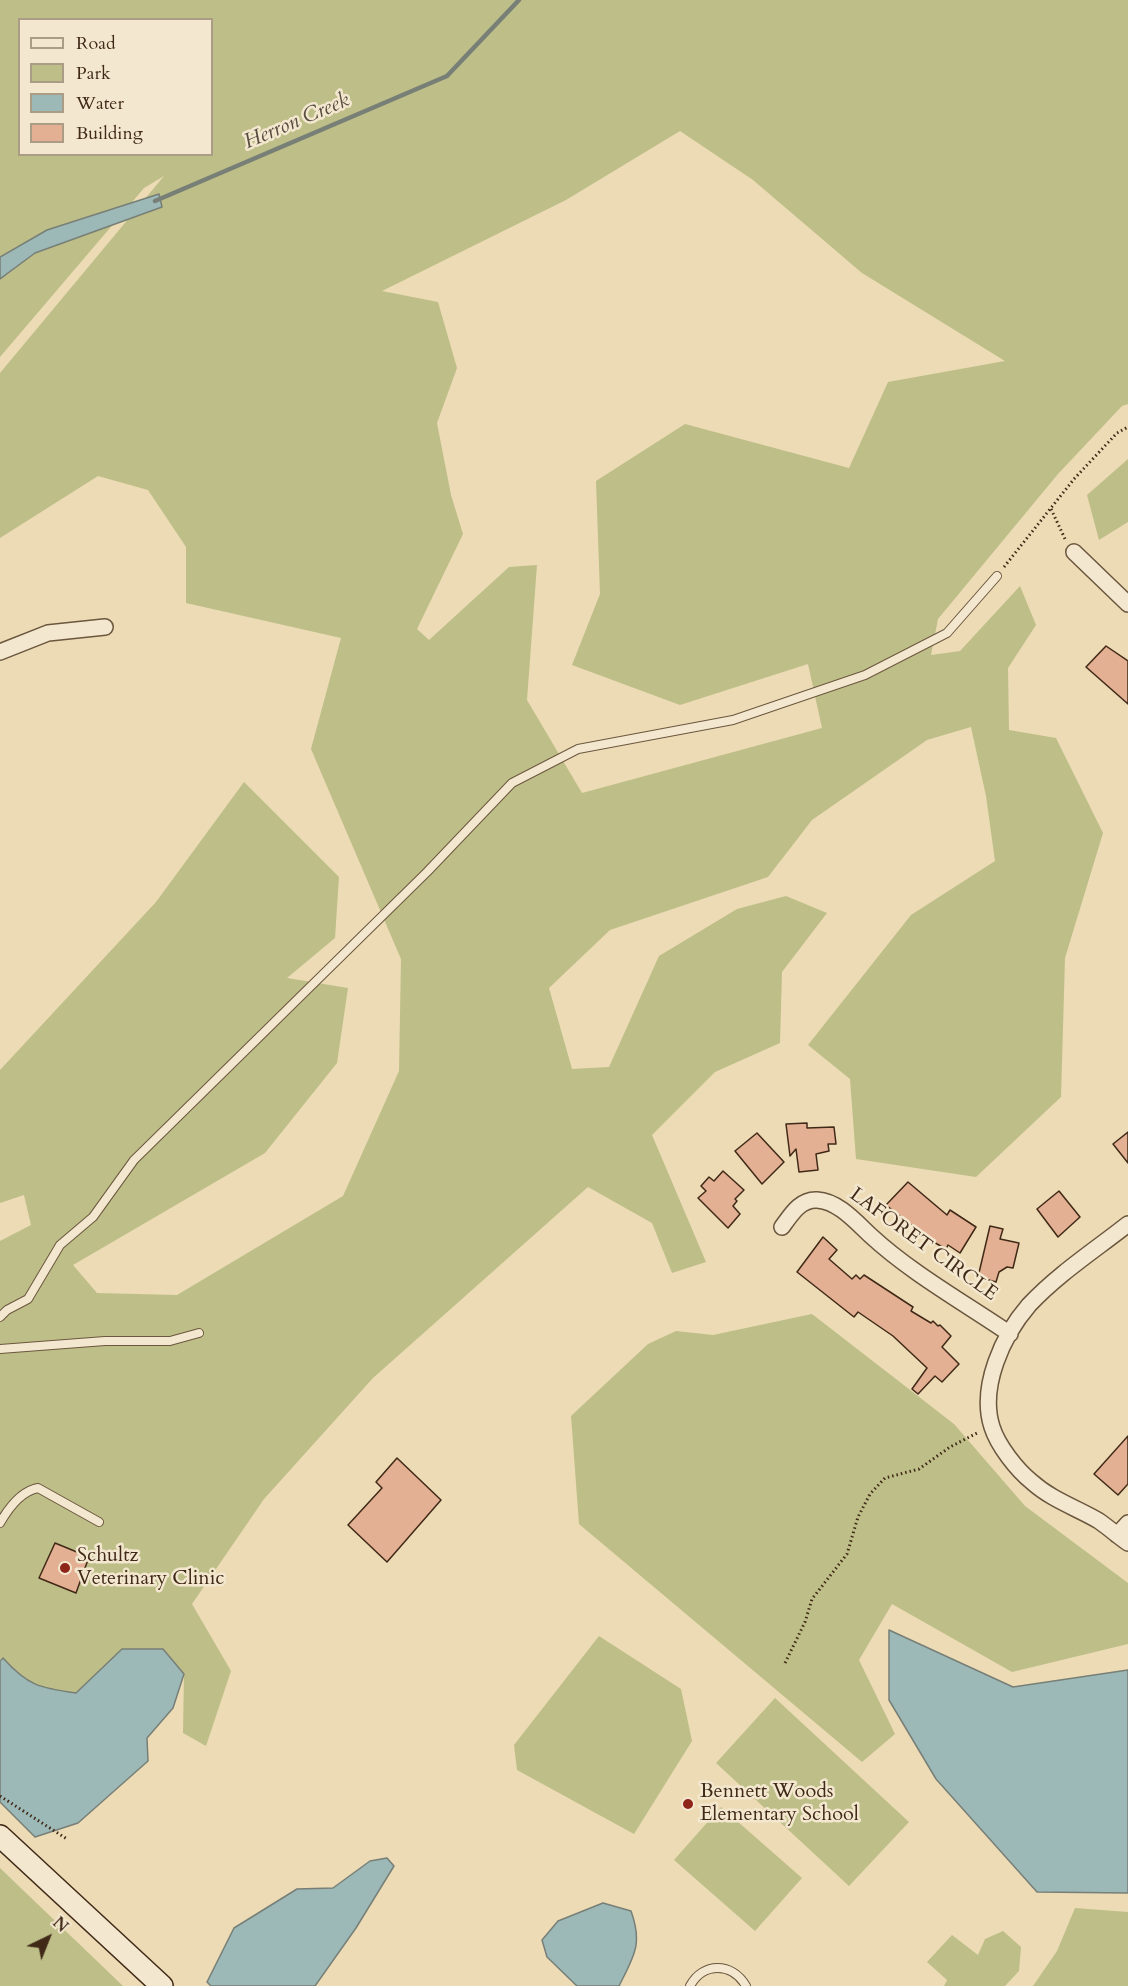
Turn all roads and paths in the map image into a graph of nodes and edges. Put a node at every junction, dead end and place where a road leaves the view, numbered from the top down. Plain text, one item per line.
1 (1128, 427) edge
2 (1050, 509) junction
3 (1074, 552) joint
4 (997, 576) joint
5 (1128, 604) edge
6 (105, 627) dead end
7 (0, 652) edge
8 (1128, 1224) edge
9 (782, 1227) dead end
10 (0, 1317) edge
11 (199, 1332) dead end
12 (1010, 1334) junction
13 (0, 1350) edge
14 (992, 1426) junction
15 (99, 1522) dead end
16 (0, 1523) edge
17 (1128, 1523) edge
18 (1123, 1539) edge
19 (785, 1663) dead end
20 (0, 1796) edge
21 (0, 1836) edge
22 (67, 1839) dead end
23 (162, 1986) edge
24 (690, 1986) edge
25 (746, 1986) edge

1 - 2 path
2 - 3 path
2 - 4 path
3 - 5 street
4 - 10 lane
6 - 7 street
8 - 12 street
9 - 12 street, LAFORET CIRCLE
11 - 13 lane
12 - 14 street
14 - 18 street
14 - 19 path
15 - 16 lane
17 - 18 street
20 - 22 path
21 - 23 street
24 - 25 lane

